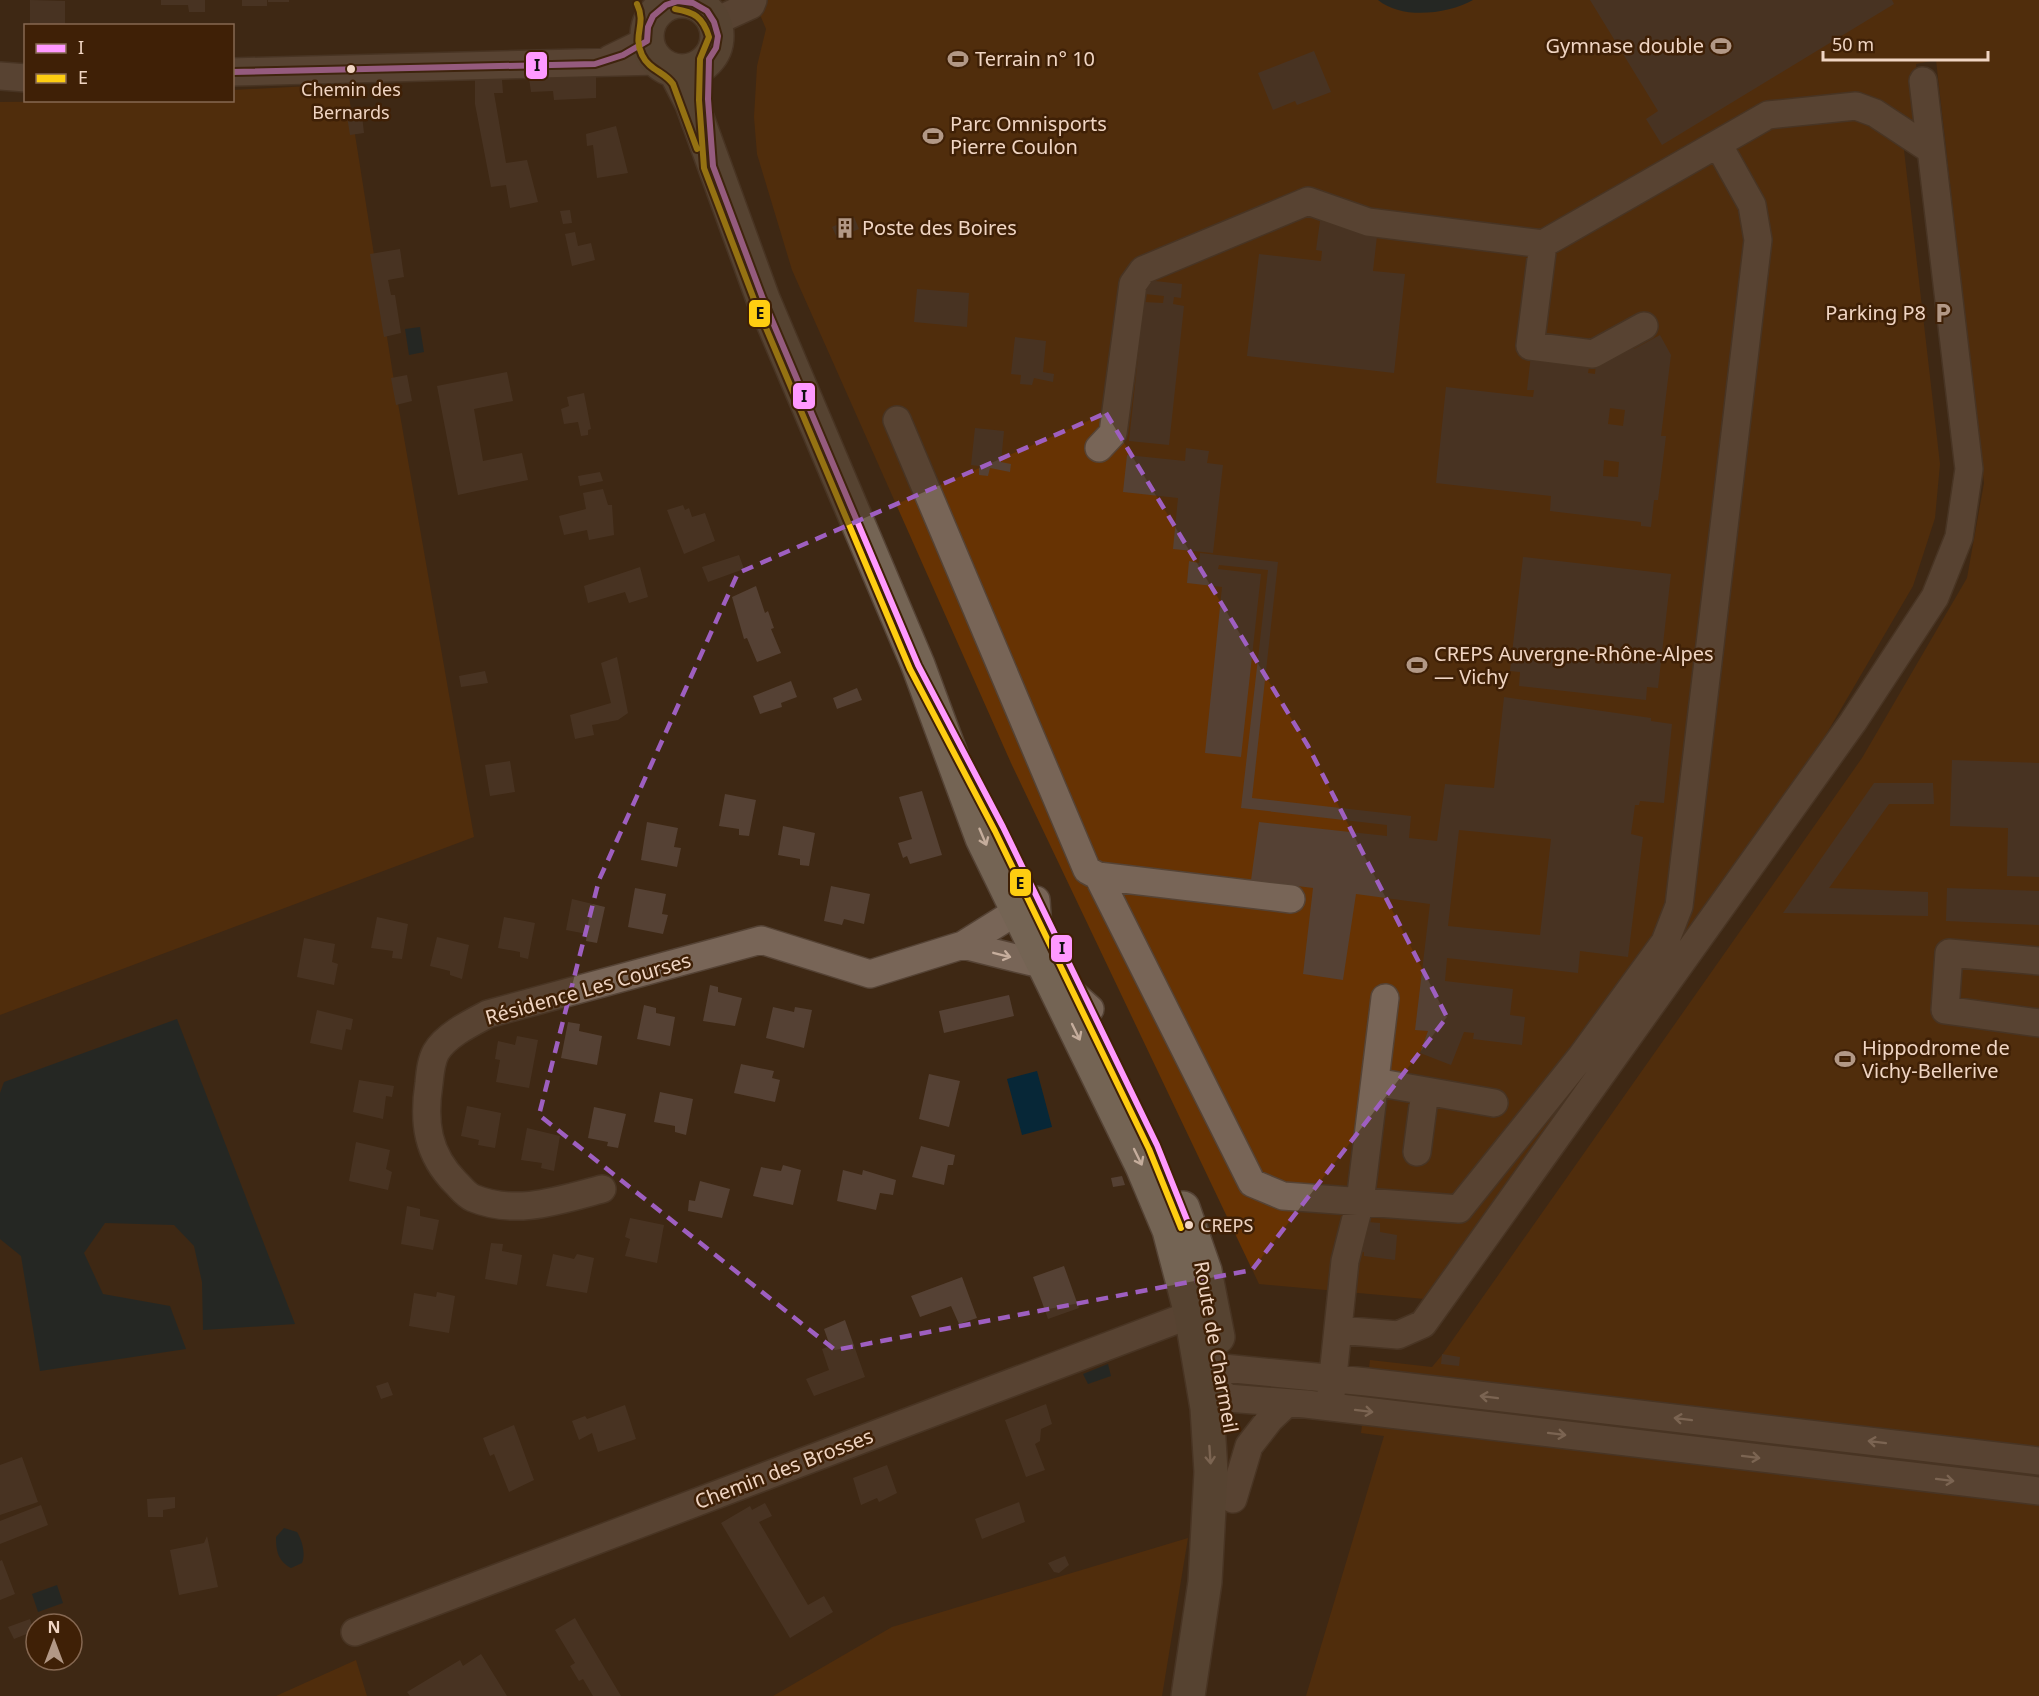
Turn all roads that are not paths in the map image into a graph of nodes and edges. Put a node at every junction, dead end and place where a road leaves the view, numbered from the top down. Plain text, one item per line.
1 (753, 0) edge
2 (714, 22) junction
3 (662, 27) edge
4 (709, 59) junction
5 (234, 72) edge
6 (0, 76) edge
7 (24, 78) edge
8 (1923, 81) dead end
9 (1719, 144) junction
10 (1931, 150) junction
11 (713, 166) junction
12 (1543, 244) junction
13 (1644, 326) dead end
14 (897, 420) dead end
15 (1099, 448) dead end
16 (1098, 876) junction
17 (1291, 899) dead end
18 (1033, 924) junction
19 (963, 945) junction
20 (2039, 961) edge
21 (1385, 998) dead end
22 (2039, 1023) edge
23 (1375, 1082) junction
24 (1425, 1091) junction
25 (1494, 1103) dead end
26 (1417, 1152) dead end
27 (602, 1189) dead end
28 (1360, 1202) junction
29 (1202, 1310) junction
30 (1338, 1330) junction
31 (1332, 1379) junction
32 (1218, 1390) junction
33 (1287, 1403) junction
34 (1329, 1407) junction
35 (2039, 1461) edge
36 (2039, 1491) edge
37 (1233, 1499) junction
38 (355, 1632) dead end
39 (1188, 1696) edge
40 (1205, 1696) edge

1 - 2 street
2 - 3 main road
2 - 4 main road, Route de Charmeil
3 - 4 main road
3 - 5 street
3 - 11 main road, Route de Charmeil
4 - 11 main road, Route de Charmeil
6 - 7 street
8 - 10 street
9 - 10 street
9 - 12 street
9 - 28 street
10 - 30 street
11 - 18 main road, Route de Charmeil
12 - 13 street
12 - 15 street
14 - 16 street
16 - 17 street
16 - 28 street
18 - 19 street, Résidence Les Courses
19 -> 18 street
18 -> 29 main road, Route de Charmeil
18 - 29 main road, Route de Charmeil
19 - 27 street, Résidence Les Courses
20 - 22 street
21 - 23 street
23 - 24 street
23 - 28 street
24 - 25 street
24 - 26 street
28 - 30 street
29 - 32 main road, Route de Charmeil
29 - 32 main road, Route de Charmeil
29 - 38 street, Chemin des Brosses
30 - 31 street
31 - 32 street
31 - 34 street
35 -> 31 street
32 - 33 street
32 - 37 main road, Route de Charmeil
32 -> 39 main road, Route de Charmeil
33 - 34 street
33 - 37 street
34 -> 36 street
37 - 40 main road, Route de Charmeil

